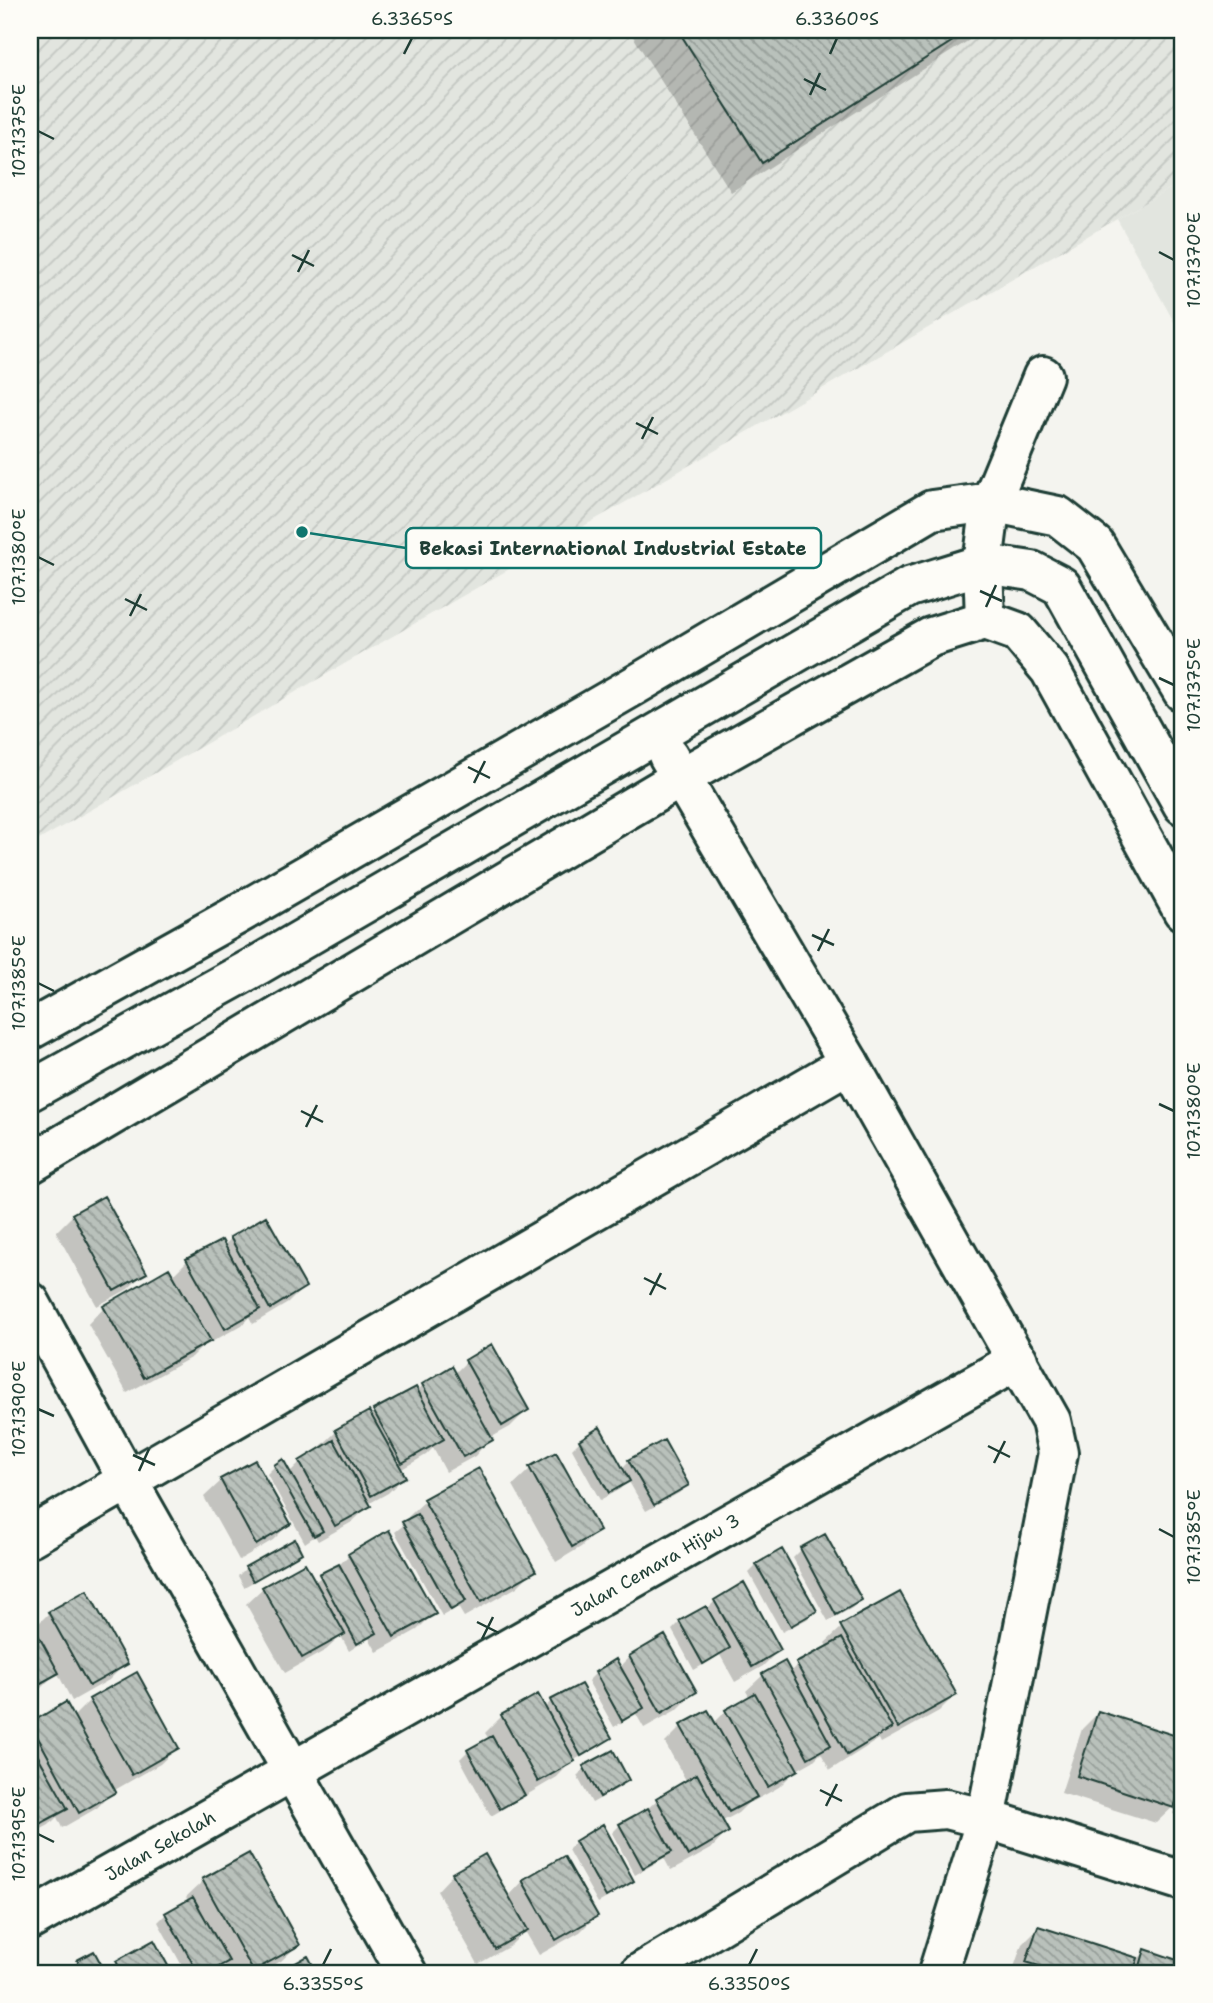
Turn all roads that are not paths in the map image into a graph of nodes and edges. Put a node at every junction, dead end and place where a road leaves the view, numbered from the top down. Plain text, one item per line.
1 (1043, 376) dead end
2 (991, 502) junction
3 (983, 564) junction
4 (985, 620) junction
5 (1183, 692) edge
6 (657, 734) junction
7 (682, 777) junction
8 (1183, 805) edge
9 (1183, 912) edge
10 (236, 916) junction
11 (258, 965) junction
12 (30, 1030) edge
13 (849, 1063) junction
14 (30, 1091) edge
15 (30, 1164) edge
16 (30, 1302) edge
17 (1017, 1360) junction
18 (128, 1481) junction
19 (30, 1537) edge
20 (292, 1771) junction
21 (986, 1819) junction
22 (1183, 1881) edge
23 (30, 1920) edge
24 (407, 1973) edge
25 (640, 1973) edge
26 (938, 1973) edge

1 - 2 street
2 - 3 street
2 - 5 street
2 - 10 street
3 - 4 street
3 - 6 street
3 - 8 street
4 - 7 street
4 - 9 street
6 - 7 street
6 - 11 street
7 - 13 street
7 - 15 street
10 - 11 street
10 - 12 street
11 - 14 street
13 - 17 street
13 - 18 street
16 - 18 street
17 - 20 street, Jalan Cemara Hijau 3
17 - 21 street
18 - 19 street
18 - 20 street
20 - 23 street, Jalan Sekolah
20 - 24 street
21 - 22 street
21 - 25 street
21 - 26 street

